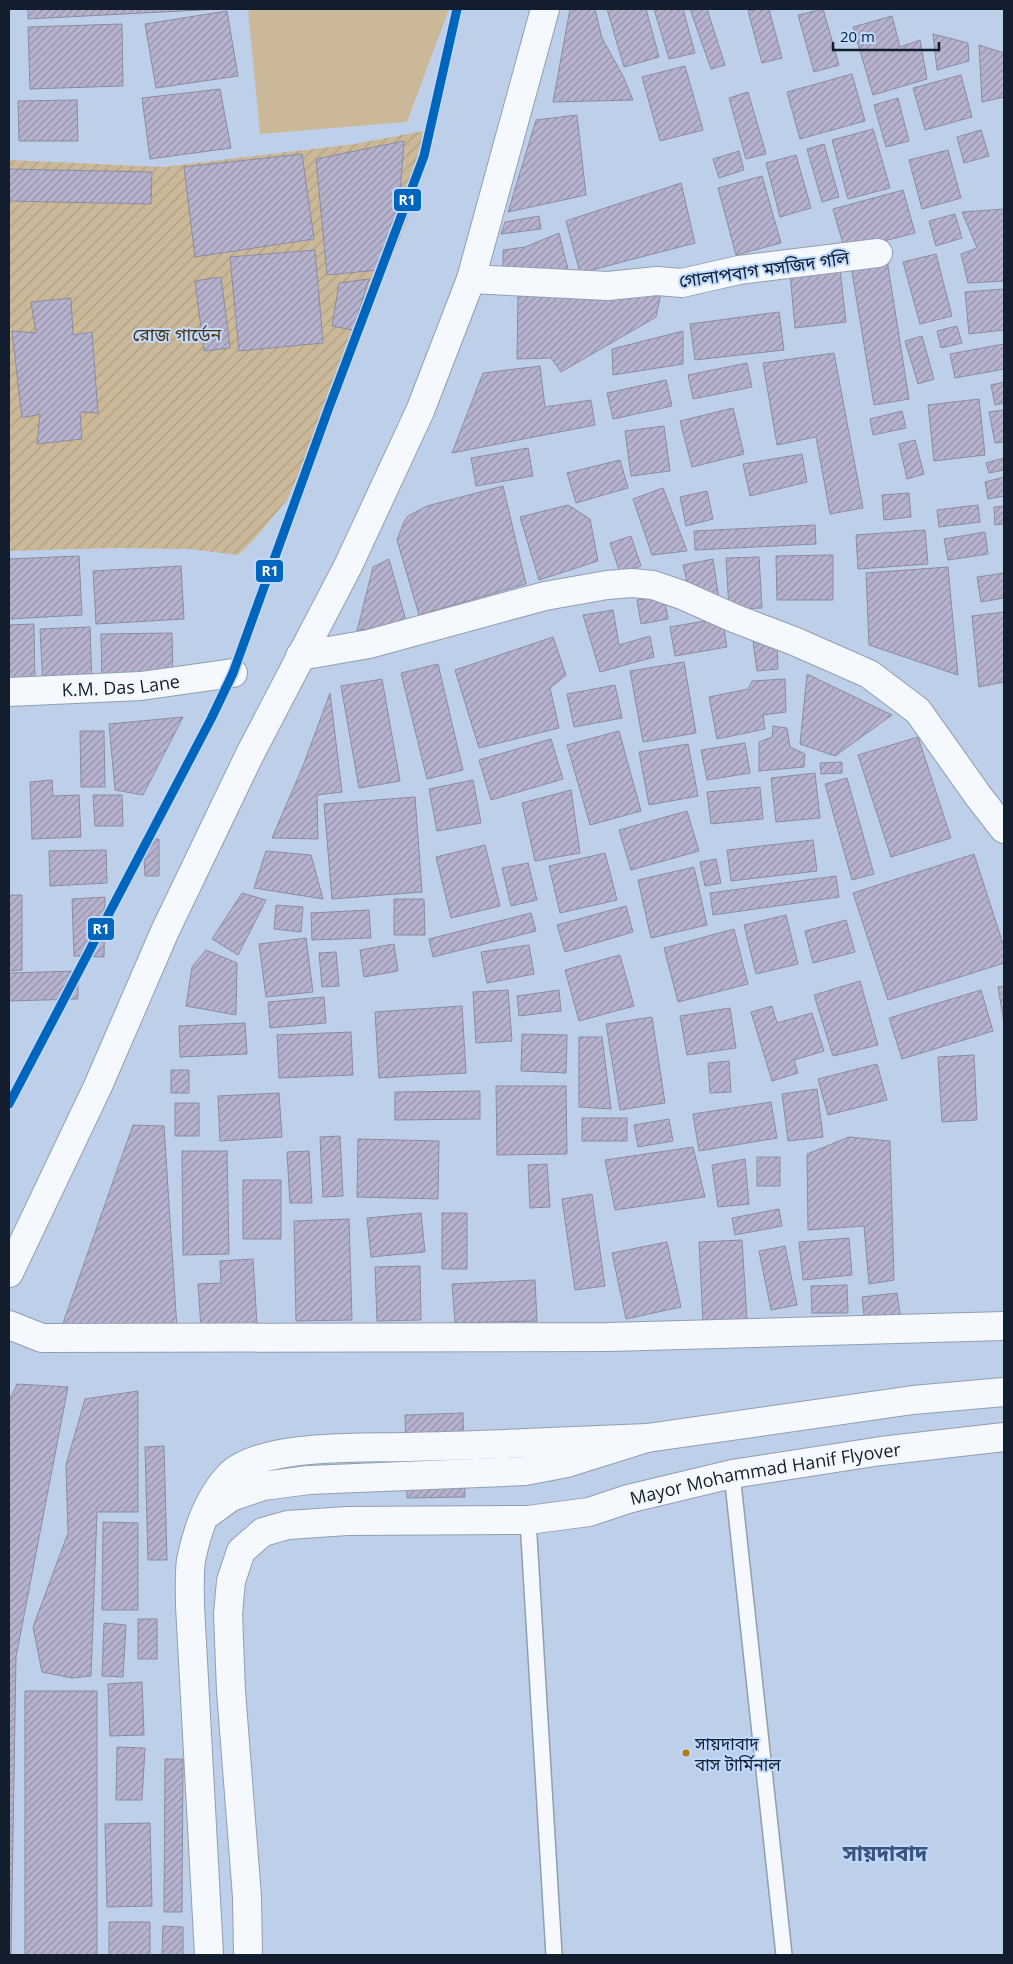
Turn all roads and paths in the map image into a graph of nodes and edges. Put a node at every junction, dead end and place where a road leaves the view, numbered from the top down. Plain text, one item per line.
1 (545, 9) edge
2 (878, 253) dead end
3 (471, 279) junction
4 (300, 656) junction
5 (233, 673) dead end
6 (9, 692) edge
7 (1004, 828) edge
8 (9, 1273) edge
9 (9, 1325) edge
10 (1004, 1326) edge
11 (1004, 1392) edge
12 (1004, 1437) edge
13 (647, 1438) junction
14 (732, 1474) junction
15 (204, 1517) junction
16 (528, 1520) junction
17 (209, 1955) edge
18 (248, 1955) edge
19 (554, 1955) edge
20 (784, 1955) edge

1 - 3 main road
2 - 3 main road, গোলাপবাগ মসজিদ গলি
3 - 4 main road
4 - 7 main road
4 - 8 main road
5 - 6 main road, K.M. Das Lane
9 - 10 main road
11 - 13 main road
12 - 14 main road, Mayor Mohammad Hanif Flyover
13 - 15 main road
13 - 15 main road
14 - 16 main road, Mayor Mohammad Hanif Flyover
14 - 20 lane
15 - 17 main road
16 - 18 main road, Mayor Mohammad Hanif Flyover
16 - 19 lane

